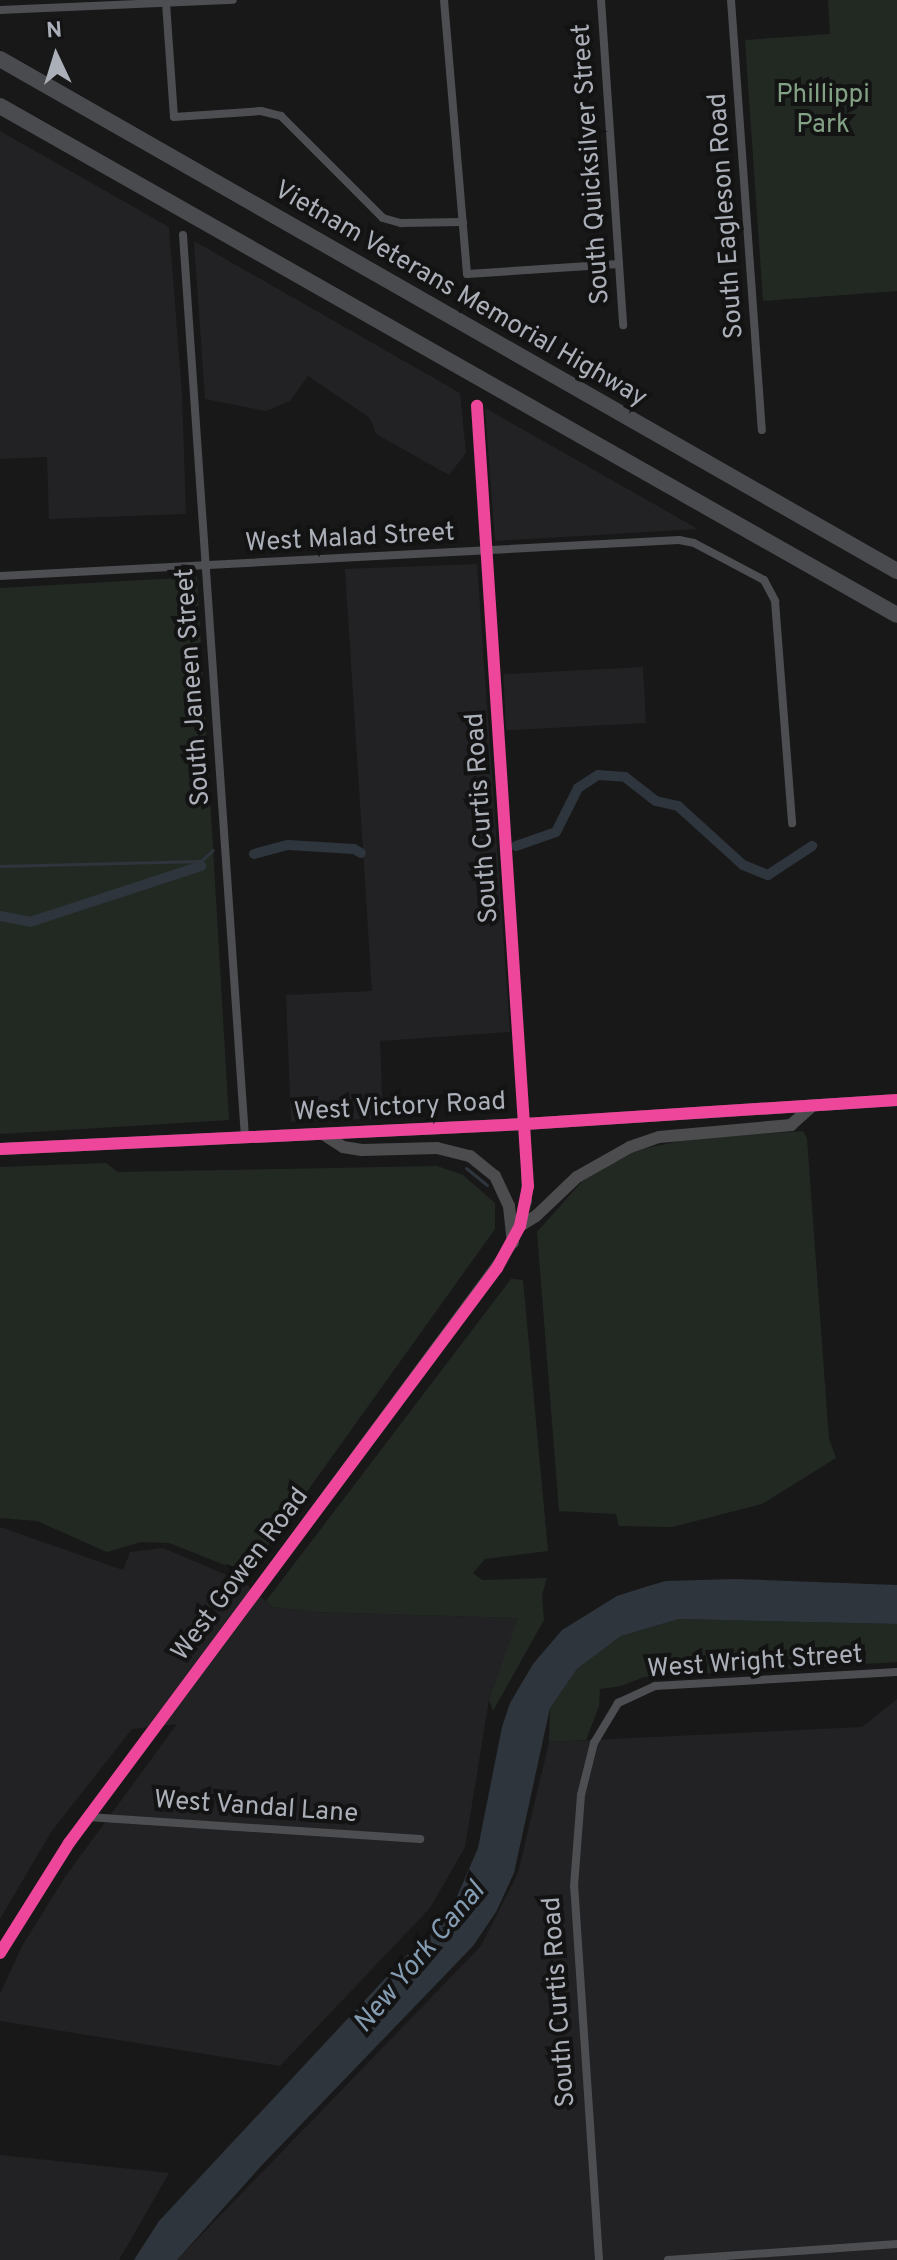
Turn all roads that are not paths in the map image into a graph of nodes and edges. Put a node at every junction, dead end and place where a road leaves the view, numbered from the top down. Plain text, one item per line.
1 (233, 0) edge
2 (444, 0) edge
3 (601, 0) edge
4 (731, 0) edge
5 (166, 3) junction
6 (0, 10) edge
7 (0, 59) edge
8 (0, 106) edge
9 (463, 222) junction
10 (183, 235) dead end
11 (619, 264) junction
12 (623, 325) dead end
13 (477, 406) dead end
14 (762, 430) dead end
15 (486, 553) junction
16 (205, 566) junction
17 (897, 571) edge
18 (0, 576) edge
19 (897, 615) edge
20 (792, 823) dead end
21 (897, 1100) edge
22 (812, 1106) junction
23 (525, 1124) junction
24 (323, 1134) junction
25 (245, 1137) junction
26 (0, 1149) edge
27 (520, 1226) junction
28 (513, 1243) junction
29 (897, 1672) edge
30 (594, 1743) joint
31 (88, 1817) junction
32 (420, 1839) dead end
33 (0, 1953) edge
34 (897, 2244) edge
35 (599, 2260) edge
36 (668, 2260) edge

1 - 5 street
2 - 9 street
3 - 11 street, South Quicksilver Street
4 - 14 street, South Eagleson Road
5 - 6 street
5 - 9 street
7 - 17 highway, Vietnam Veterans Memorial Highway
8 - 19 highway
9 - 11 street
10 - 16 street, South Janeen Street
11 - 12 street, South Quicksilver Street
13 - 15 street, South Curtis Road
15 - 16 street, West Malad Street
15 - 20 street, West Malad Street
15 - 23 street, South Curtis Road
16 - 18 street, West Malad Street
16 - 25 street, South Janeen Street
21 - 22 main road, West Victory Road
22 - 23 main road, West Victory Road
22 - 27 main road
23 - 24 main road, West Victory Road
23 - 27 street, South Curtis Road
24 - 25 main road, West Victory Road
24 - 28 main road
25 - 26 main road, West Victory Road
27 - 28 street, West Gowen Road
28 - 31 street, West Gowen Road
29 - 30 street, West Wright Street
30 - 35 street, South Curtis Road
31 - 32 street, West Vandal Lane
31 - 33 street, West Gowen Road
34 - 36 street

